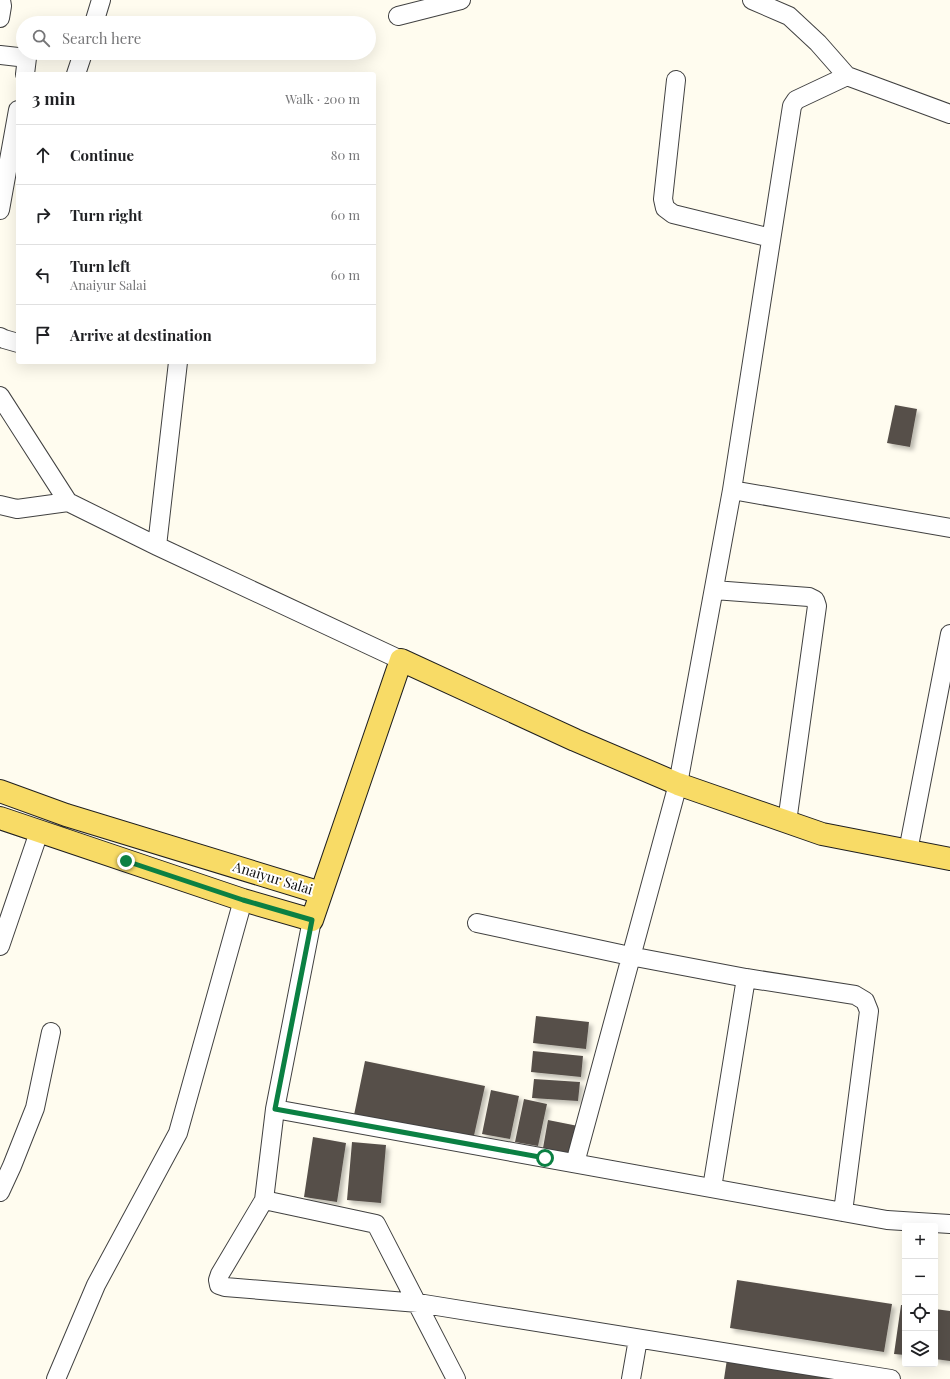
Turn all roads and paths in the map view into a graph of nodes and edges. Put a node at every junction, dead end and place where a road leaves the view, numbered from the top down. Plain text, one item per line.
1 (1, 0) edge
2 (101, 0) edge
3 (462, 0) edge
4 (752, 0) edge
5 (96, 16) edge
6 (398, 16) dead end
7 (0, 18) edge
8 (0, 55) edge
9 (16, 57) edge
10 (28, 60) edge
11 (81, 60) edge
12 (25, 72) edge
13 (77, 72) edge
14 (847, 76) junction
15 (676, 80) dead end
16 (950, 114) edge
17 (16, 134) edge
18 (12, 182) edge
19 (0, 210) edge
20 (771, 238) junction
21 (0, 336) edge
22 (16, 342) edge
23 (175, 364) edge
24 (0, 396) edge
25 (732, 490) junction
26 (68, 502) junction
27 (0, 505) edge
28 (950, 528) edge
29 (157, 546) junction
30 (714, 590) junction
31 (950, 634) edge
32 (401, 660) junction
33 (678, 784) junction
34 (0, 791) edge
35 (0, 818) edge
36 (787, 822) junction
37 (39, 832) junction
38 (908, 851) junction
39 (950, 859) edge
40 (321, 893) junction
41 (243, 900) junction
42 (312, 920) junction
43 (477, 923) dead end
44 (0, 946) edge
45 (630, 956) junction
46 (746, 978) junction
47 (51, 1032) dead end
48 (275, 1109) junction
49 (575, 1163) junction
50 (712, 1188) junction
51 (0, 1192) edge
52 (264, 1200) junction
53 (842, 1212) junction
54 (950, 1224) edge
55 (418, 1303) junction
56 (638, 1339) junction
57 (56, 1379) edge
58 (456, 1379) edge
59 (631, 1379) edge
60 (891, 1379) edge

1 - 7 street
2 - 5 street
3 - 6 street
4 - 14 street
8 - 9 street
10 - 12 street
11 - 13 street
14 - 16 street
14 - 20 street
15 - 20 street
17 - 18 street
18 - 19 street
20 - 25 street
21 - 22 street
23 - 29 street
24 - 26 street
25 - 28 street
25 - 30 street
26 - 27 street
26 - 29 street
29 - 32 street
30 - 33 street
30 - 36 street
31 - 38 street
32 - 33 main road
32 - 40 main road
33 - 36 main road
33 - 45 street
34 - 40 main road, Anaiyur Salai
35 - 37 main road, Anaiyur Salai
36 - 38 main road
37 - 41 main road, Anaiyur Salai
37 - 44 street
38 - 39 main road
40 - 42 main road, Anaiyur Salai
41 - 42 main road, Anaiyur Salai
41 - 57 street
42 - 48 street
43 - 45 street
45 - 46 street
45 - 49 street
46 - 50 street
46 - 53 street
47 - 51 street
48 - 49 street
48 - 52 street
49 - 50 street
50 - 53 street
52 - 55 street
52 - 55 street
53 - 54 street
55 - 56 street
55 - 58 street
56 - 59 street
56 - 60 street

